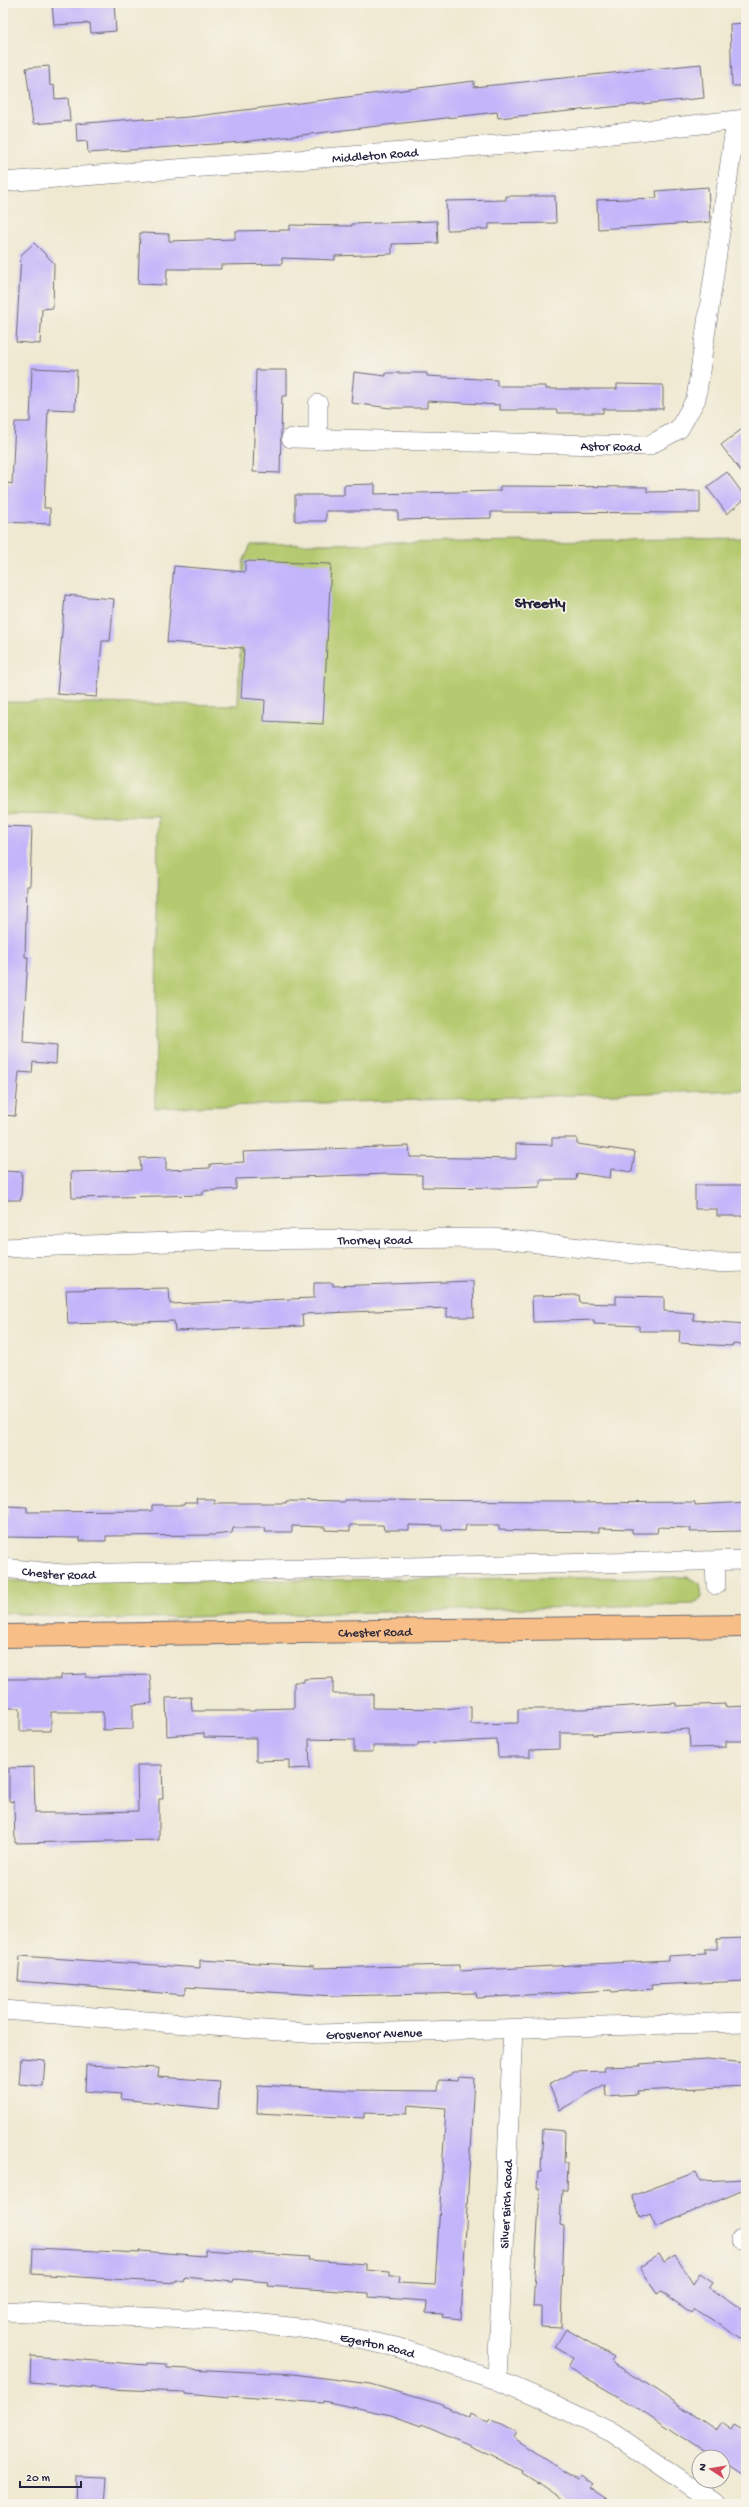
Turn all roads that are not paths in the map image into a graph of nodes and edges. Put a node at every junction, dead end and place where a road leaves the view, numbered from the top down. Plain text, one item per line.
1 (741, 120) edge
2 (3, 182) edge
3 (318, 404) dead end
4 (291, 438) dead end
5 (318, 440) junction
6 (3, 1248) edge
7 (746, 1262) edge
8 (746, 1560) edge
9 (716, 1562) junction
10 (3, 1568) edge
11 (716, 1585) dead end
12 (746, 1626) edge
13 (3, 1636) edge
14 (3, 2010) edge
15 (746, 2022) edge
16 (513, 2029) junction
17 (3, 2311) edge
18 (497, 2380) junction
19 (716, 2504) edge

1 - 2 street, Middleton Road
1 - 5 street, Astor Road
3 - 5 street
4 - 5 street, Astor Road
6 - 7 street, Thorney Road
8 - 9 street, Chester Road
9 - 10 street, Chester Road
9 - 11 street
12 - 13 highway, Chester Road
14 - 16 street, Grosvenor Avenue
15 - 16 street, Grosvenor Avenue
16 - 18 street, Silver Birch Road
17 - 18 street, Egerton Road
18 - 19 street, Egerton Road

